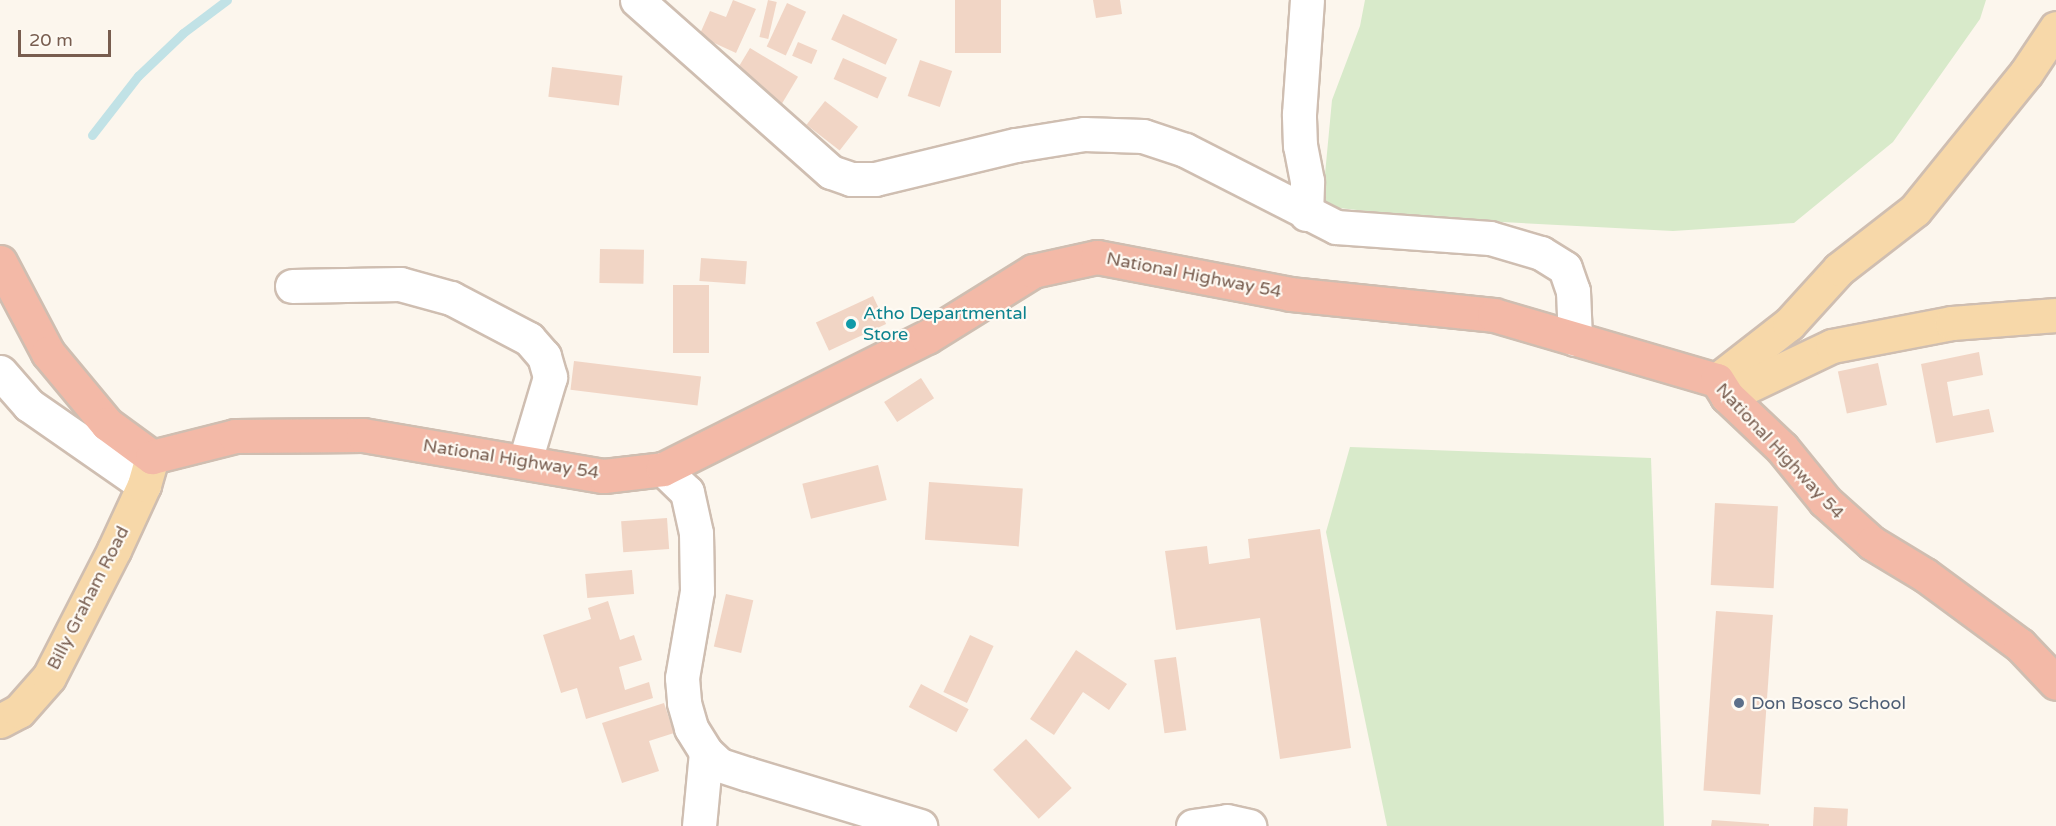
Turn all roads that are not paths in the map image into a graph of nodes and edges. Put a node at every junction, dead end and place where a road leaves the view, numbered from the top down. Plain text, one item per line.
1 (637, 0) edge
2 (1307, 0) edge
3 (2056, 28) edge
4 (1306, 214) junction
5 (0, 262) edge
6 (292, 286) dead end
7 (2056, 315) edge
8 (1575, 339) junction
9 (0, 372) edge
10 (1722, 388) junction
11 (525, 461) junction
12 (663, 469) junction
13 (148, 471) junction
14 (2056, 683) edge
15 (33, 695) junction
16 (0, 701) edge
17 (0, 721) edge
18 (706, 752) junction
19 (699, 826) edge
20 (920, 826) edge
21 (1193, 826) edge
22 (1249, 826) edge

1 - 4 street
2 - 4 street
3 - 10 main road
4 - 8 street
5 - 13 highway
6 - 11 street
7 - 10 main road
8 - 10 highway, National Highway 54
8 - 12 highway, National Highway 54
9 - 13 street
10 - 14 highway, National Highway 54
11 - 12 highway, National Highway 54
11 - 13 highway, National Highway 54
12 - 18 street
13 - 15 main road, Billy Graham Road
15 - 16 street
15 - 17 main road, Billy Graham Road
18 - 19 street
18 - 20 street
21 - 22 street

